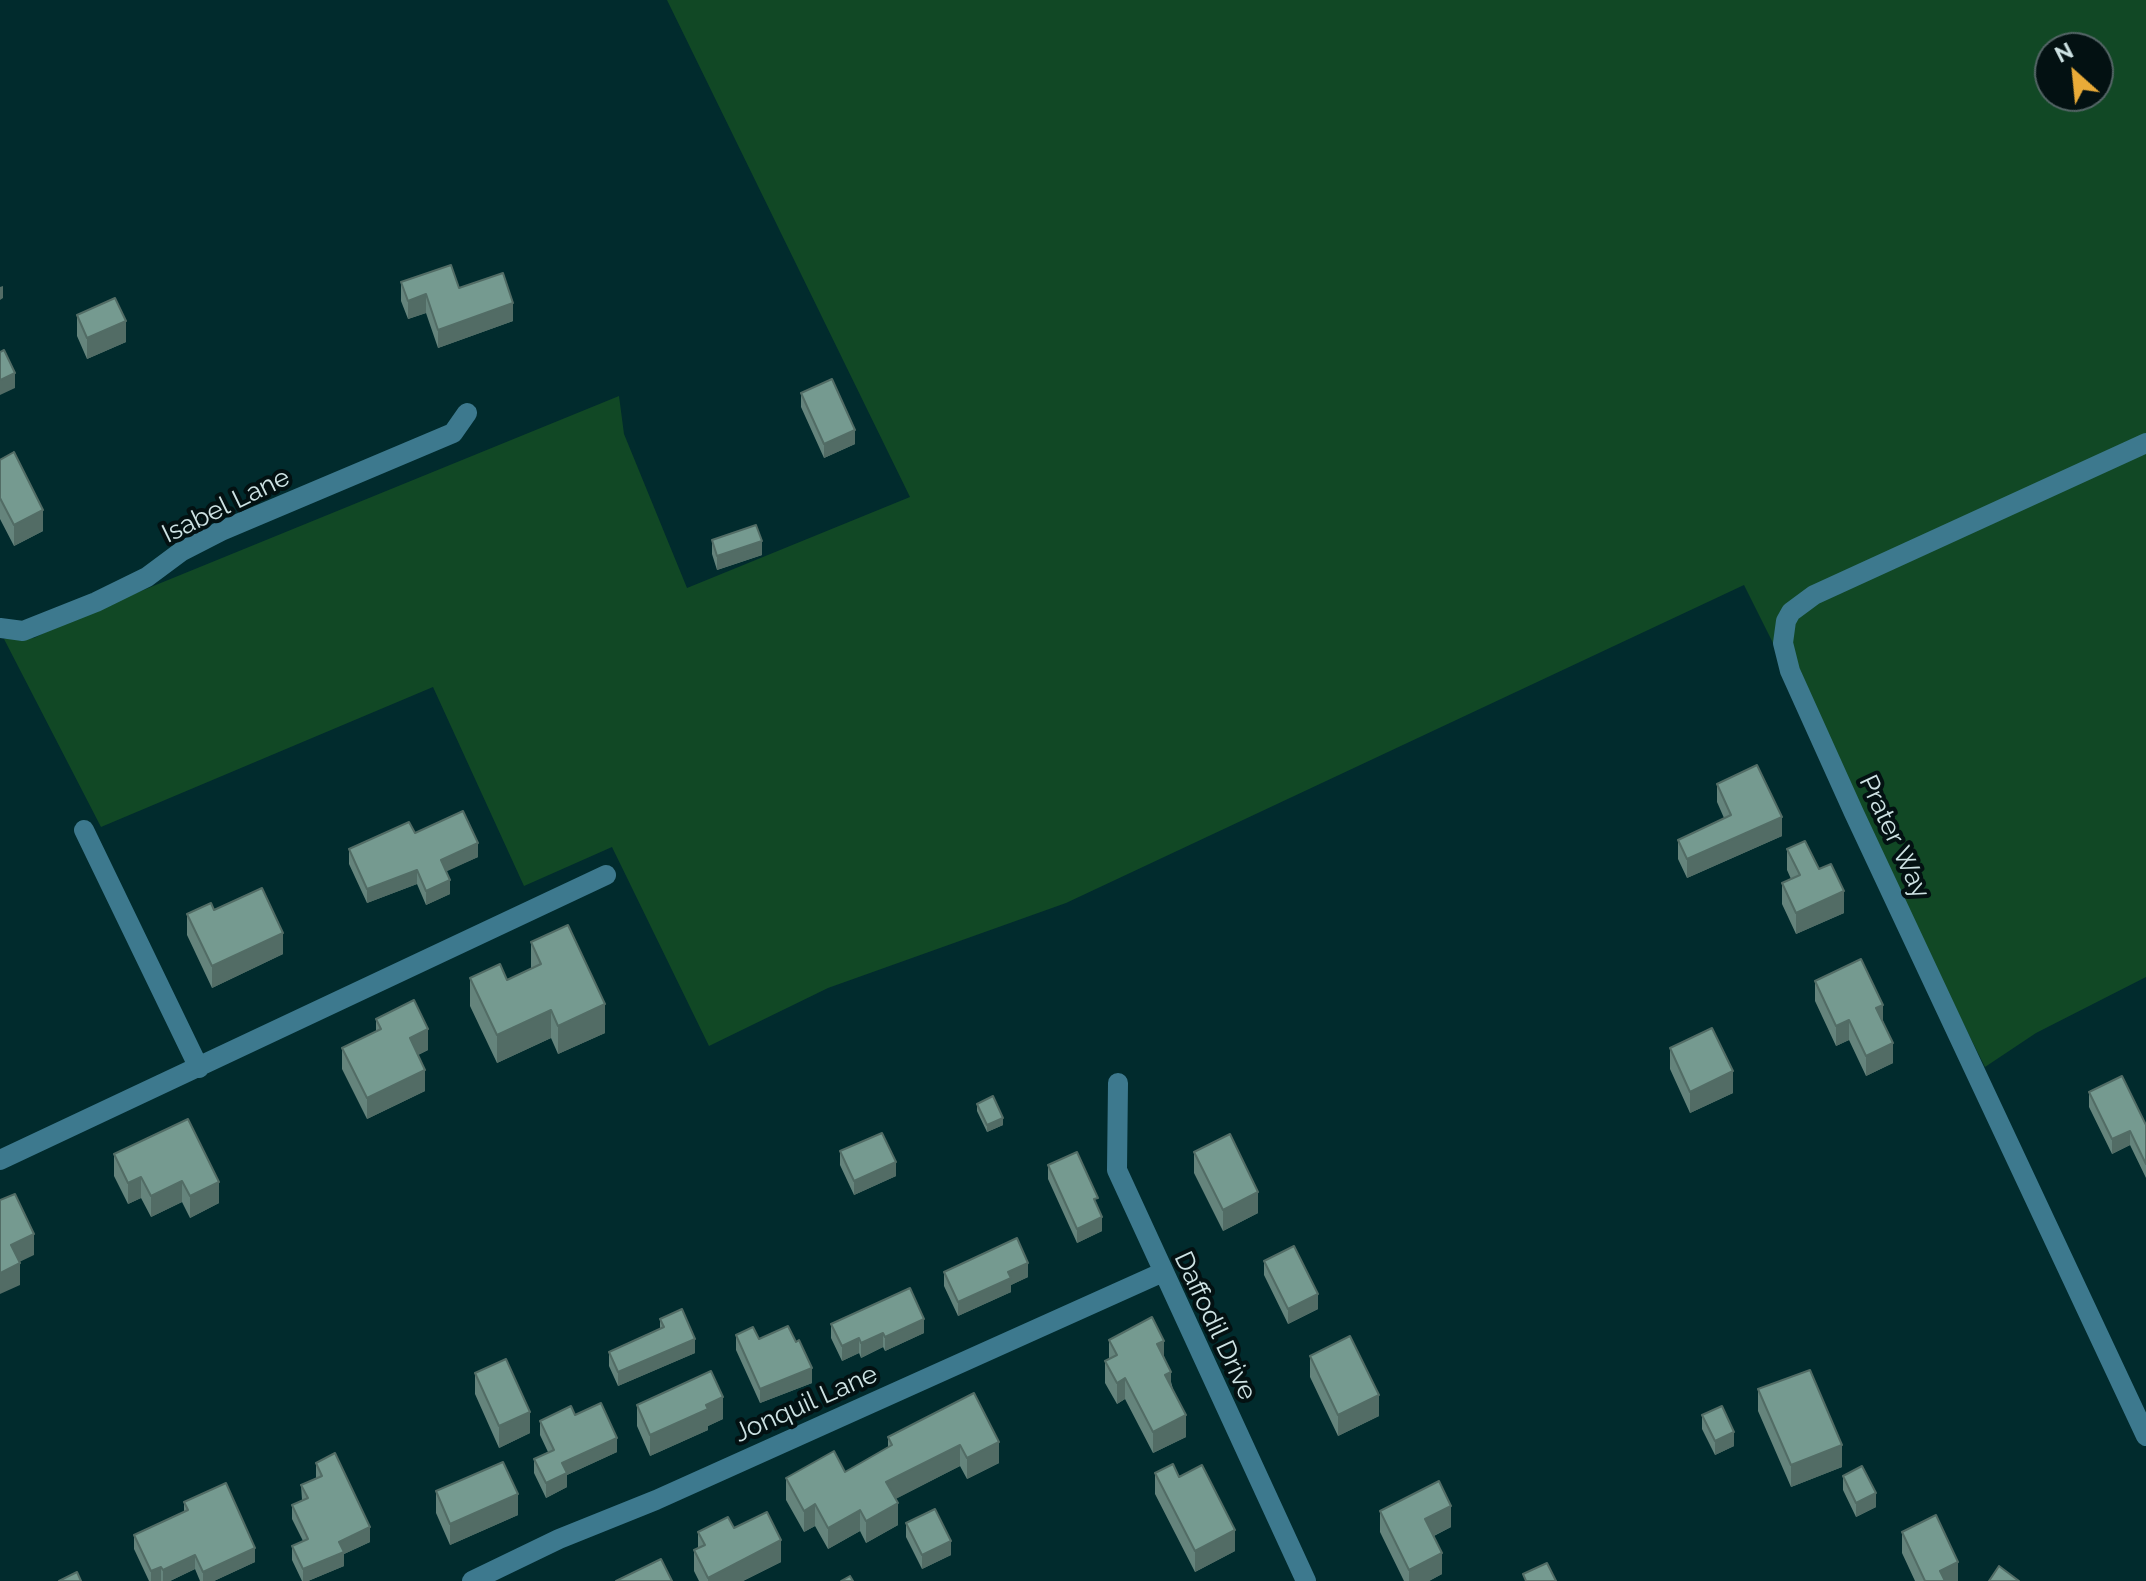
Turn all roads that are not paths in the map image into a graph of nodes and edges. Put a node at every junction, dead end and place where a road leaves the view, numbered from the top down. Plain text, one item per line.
1 (467, 413) dead end
2 (2146, 443) edge
3 (0, 628) edge
4 (84, 830) dead end
5 (606, 875) dead end
6 (199, 1068) junction
7 (1118, 1083) dead end
8 (0, 1160) edge
9 (1161, 1273) junction
10 (2146, 1436) edge
11 (472, 1581) edge
12 (1306, 1581) edge

1 - 3 street, Isabel Lane
2 - 10 street, Prater Way
4 - 6 street
5 - 6 street
6 - 8 street
7 - 9 street, Daffodil Drive
9 - 11 street, Jonquil Lane
9 - 12 street, Daffodil Drive

